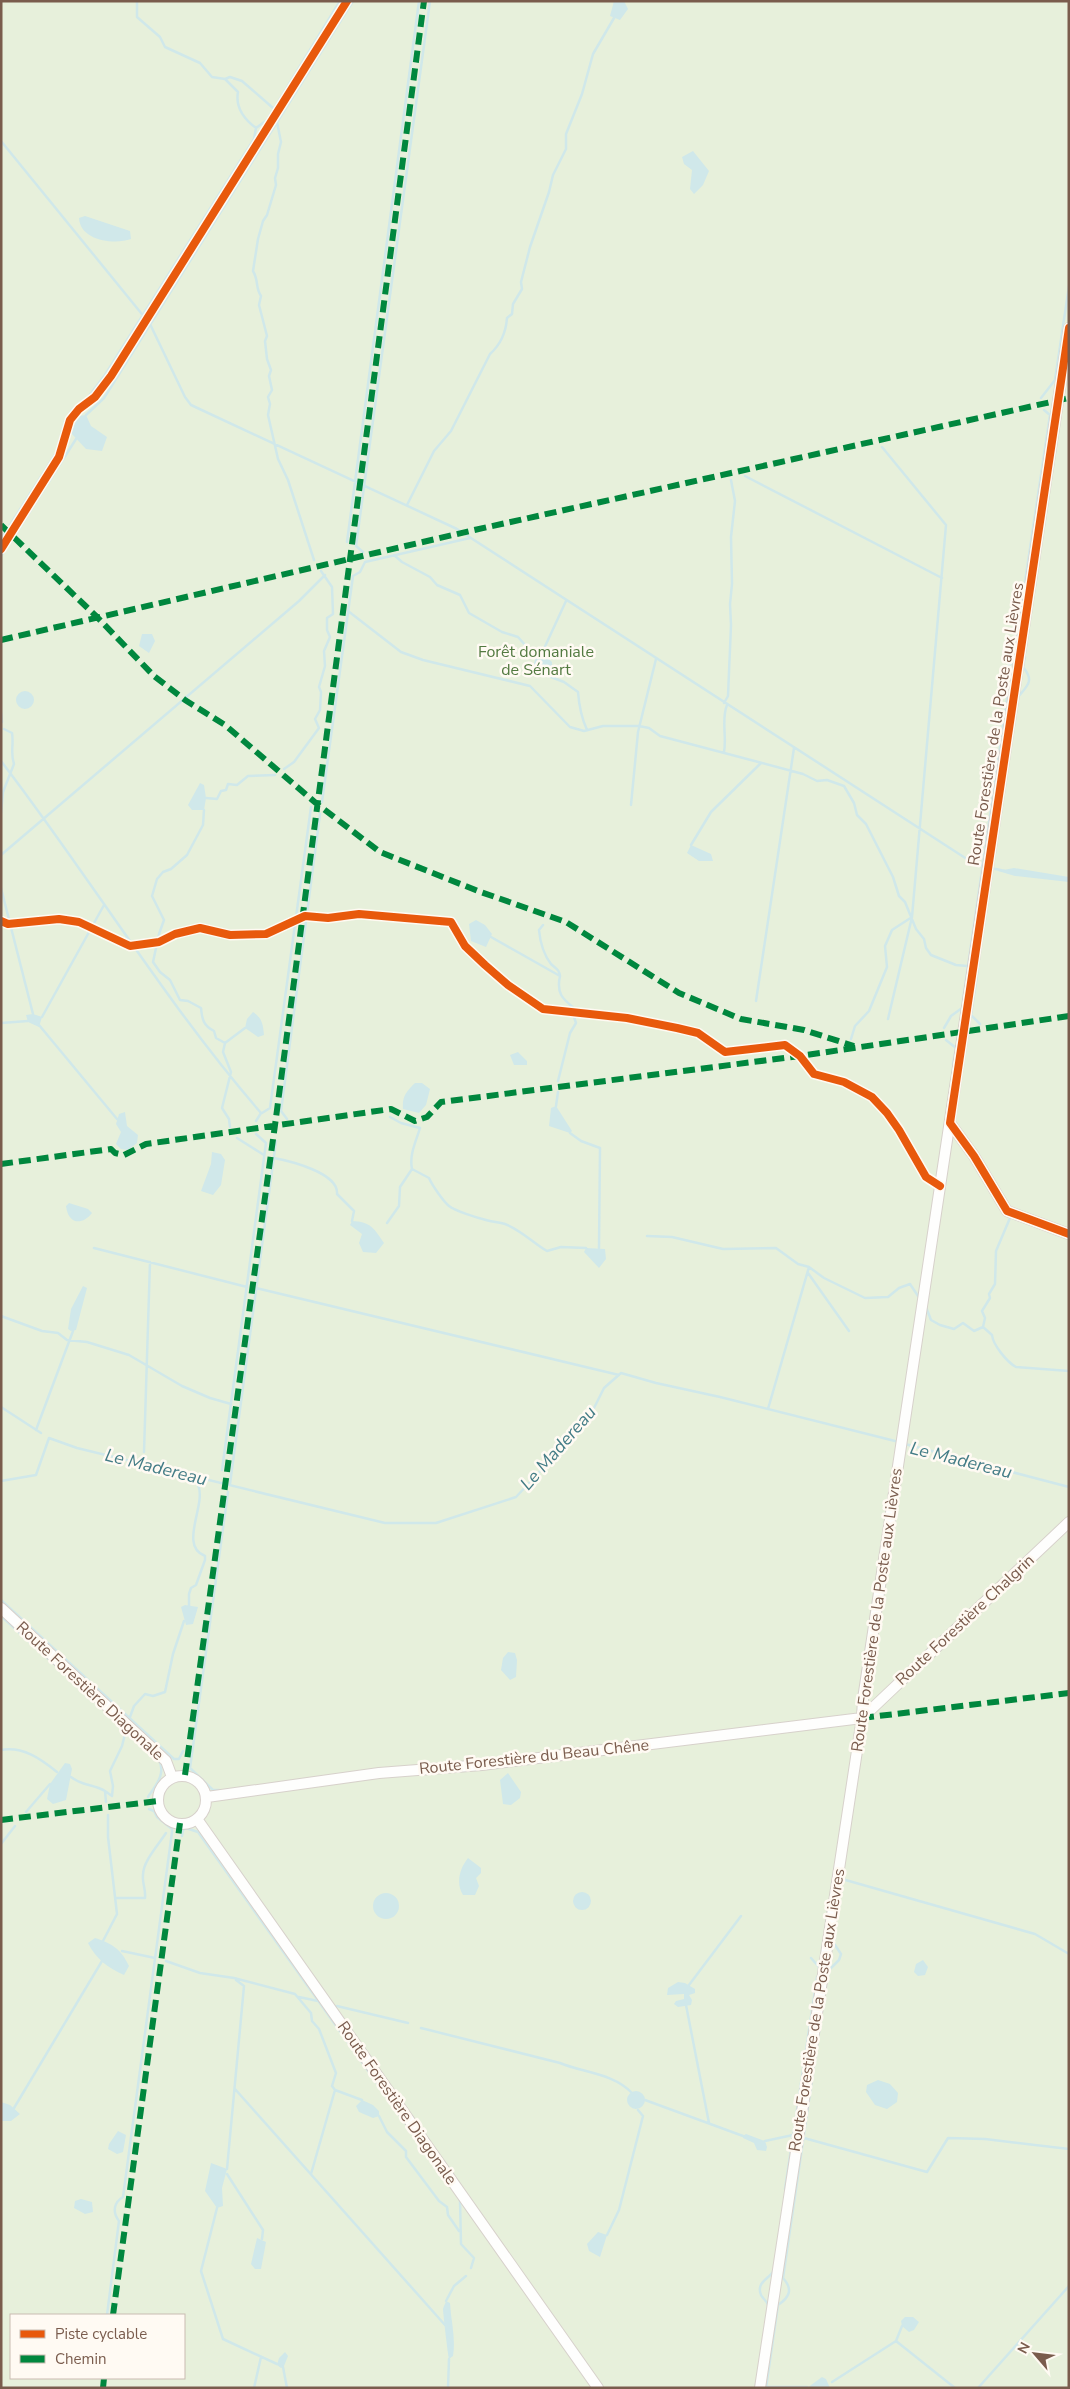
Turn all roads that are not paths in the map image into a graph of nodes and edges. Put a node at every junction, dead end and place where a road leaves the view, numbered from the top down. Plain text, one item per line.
1 (1069, 328) edge
2 (950, 1124) junction
3 (1069, 1234) edge
4 (1069, 1522) edge
5 (1, 1608) edge
6 (862, 1718) junction
7 (172, 1778) junction
8 (207, 1797) junction
9 (197, 1819) junction
10 (598, 2388) edge
11 (760, 2388) edge

1 - 2 street, Route Forestière de la Poste aux Lièvres
2 - 3 street
2 - 6 street, Route Forestière de la Poste aux Lièvres
4 - 6 street, Route Forestière Chalgrin
5 - 7 street, Route Forestière Diagonale
6 - 8 street, Route Forestière du Beau Chêne
6 - 11 street, Route Forestière de la Poste aux Lièvres
7 - 8 street
7 - 9 street
8 - 9 street
9 - 10 street, Route Forestière Diagonale

